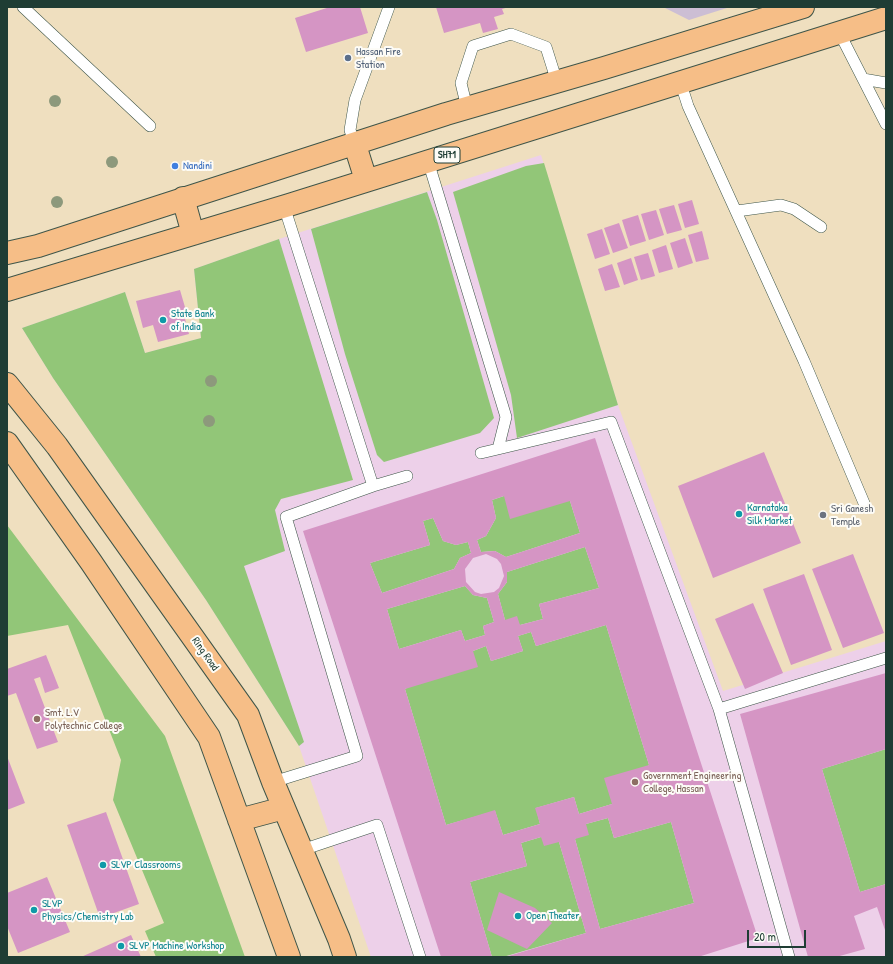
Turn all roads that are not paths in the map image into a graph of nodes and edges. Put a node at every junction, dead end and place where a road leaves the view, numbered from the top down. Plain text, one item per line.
1 (23, 7) edge
2 (389, 7) edge
3 (803, 7) edge
4 (886, 18) edge
5 (839, 32) junction
6 (863, 79) junction
7 (680, 81) junction
8 (557, 82) junction
9 (886, 83) edge
10 (467, 108) junction
11 (886, 124) edge
12 (150, 126) dead end
13 (355, 145) junction
14 (428, 161) junction
15 (366, 180) junction
16 (183, 198) junction
17 (284, 206) junction
18 (737, 211) junction
19 (821, 227) dead end
20 (193, 234) junction
21 (12, 249) edge
22 (36, 280) junction
23 (7, 290) edge
24 (7, 303) edge
25 (8, 383) edge
26 (7, 443) edge
27 (498, 449) junction
28 (481, 453) dead end
29 (408, 476) dead end
30 (372, 486) junction
31 (864, 503) dead end
32 (886, 658) edge
33 (719, 709) junction
34 (273, 782) junction
35 (284, 808) junction
36 (239, 820) junction
37 (302, 850) junction
38 (289, 957) edge
39 (345, 957) edge
40 (420, 957) edge
41 (789, 957) edge

1 - 12 lane
2 - 13 lane
3 - 8 main road
4 - 5 main road, SH71
5 - 6 lane
5 - 7 main road, SH71
6 - 9 lane
6 - 11 lane
7 - 14 main road, SH71
7 - 18 lane
8 - 10 main road
8 - 10 lane
10 - 13 main road
13 - 15 main road
13 - 16 main road
14 - 15 main road, SH71
14 - 27 lane
15 - 17 main road, SH71
16 - 20 main road
16 - 21 main road
17 - 20 main road, SH71
17 - 30 lane
18 - 19 lane
18 - 31 lane
20 - 22 main road, SH71
22 - 23 main road, SH71
22 - 24 main road
25 - 34 main road, Ring Road
26 - 36 main road
27 - 28 lane
27 - 33 lane
29 - 30 lane
30 - 34 lane
32 - 33 lane
33 - 41 lane
34 - 35 main road, Ring Road
35 - 36 main road
35 - 37 main road, Ring Road
36 - 38 main road
37 - 39 main road, Ring Road
37 - 40 lane

